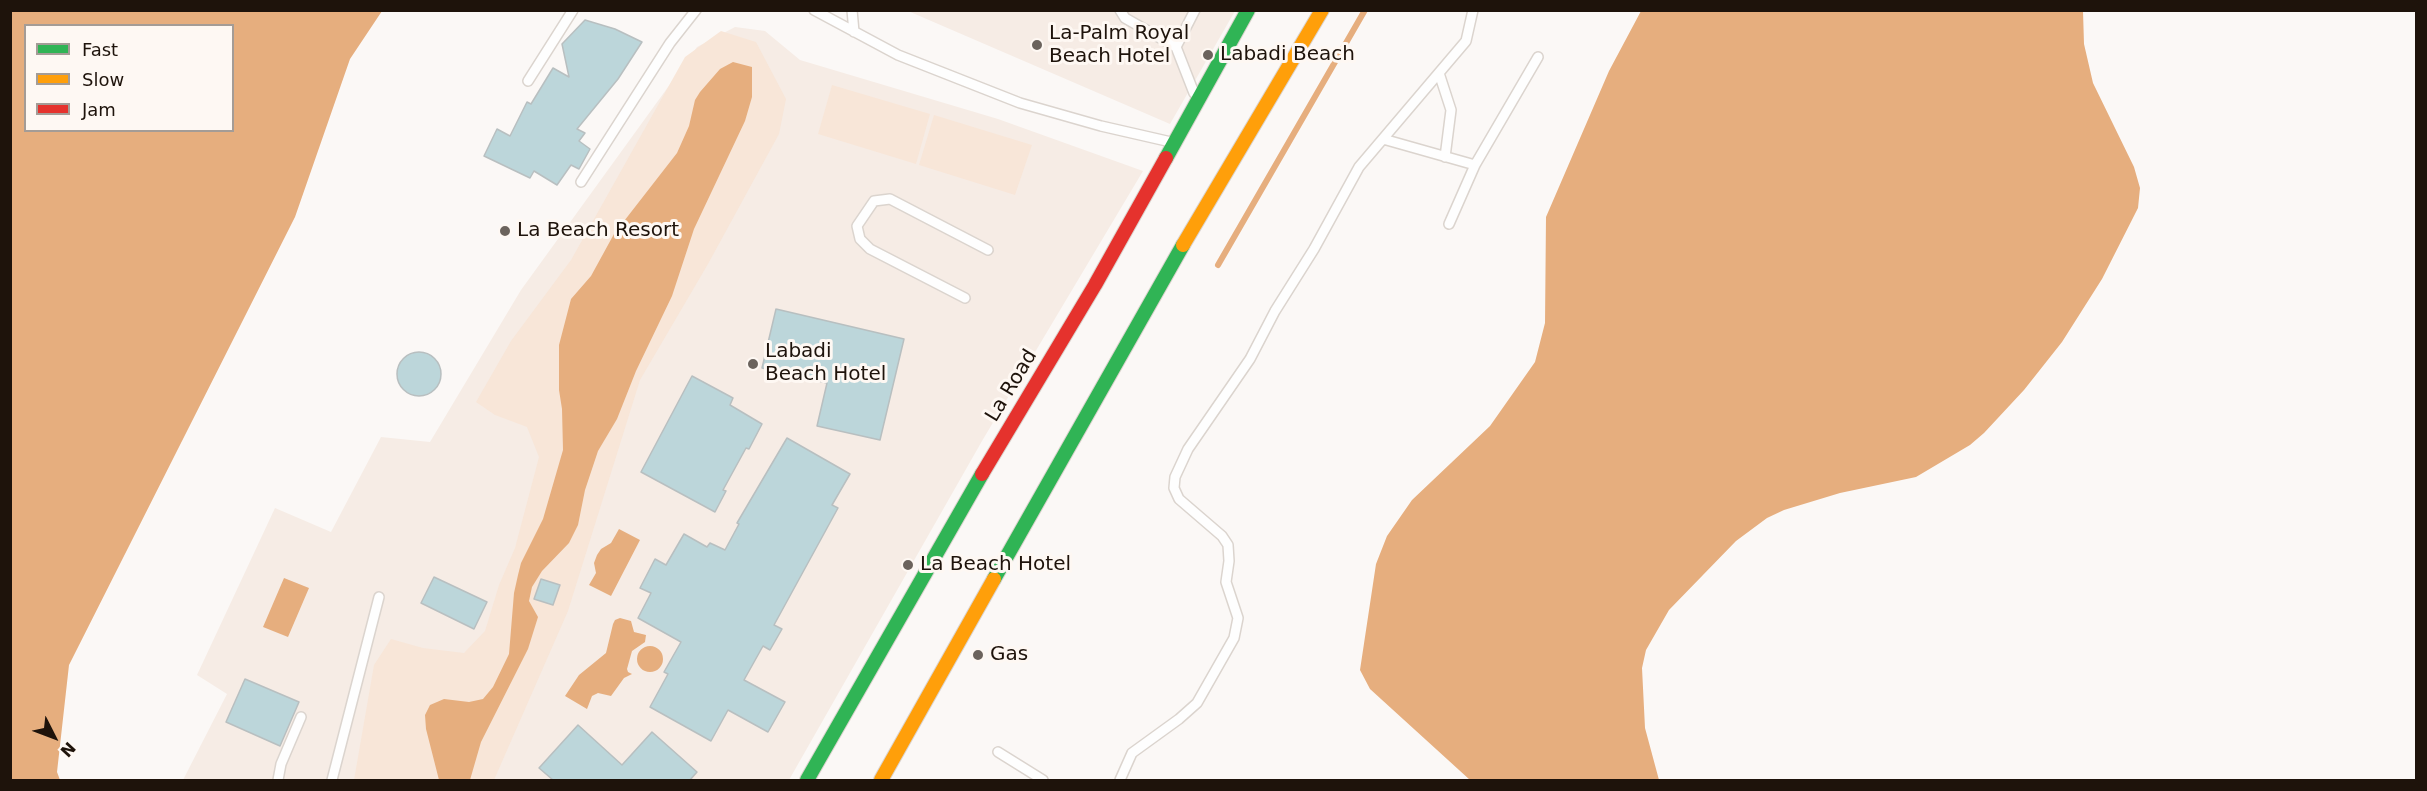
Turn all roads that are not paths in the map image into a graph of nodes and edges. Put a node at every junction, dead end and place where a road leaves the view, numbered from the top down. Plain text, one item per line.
1 (573, 10) edge
2 (696, 10) edge
3 (814, 10) edge
4 (852, 10) edge
5 (1120, 10) edge
6 (1195, 10) edge
7 (1322, 10) edge
8 (1473, 10) edge
9 (1246, 11) edge
10 (854, 32) junction
11 (1176, 47) junction
12 (1538, 57) dead end
13 (1439, 73) junction
14 (528, 81) dead end
15 (1197, 101) junction
16 (1383, 140) junction
17 (1173, 143) junction
18 (1445, 157) junction
19 (1475, 165) junction
20 (580, 182) dead end
21 (1449, 225) dead end
22 (988, 250) dead end
23 (965, 298) dead end
24 (379, 597) dead end
25 (301, 717) dead end
26 (998, 752) dead end
27 (278, 780) edge
28 (332, 780) edge
29 (807, 780) edge
30 (881, 780) edge
31 (1043, 780) edge
32 (1120, 780) edge

1 - 14 lane
2 - 20 lane
3 - 10 lane
4 - 10 lane
5 - 11 lane
6 - 11 lane
7 - 30 main road
8 - 13 lane
9 - 15 main road, La Road
10 - 17 lane
11 - 15 lane
12 - 19 lane
13 - 16 lane
13 - 18 lane
15 - 17 main road, La Road
16 - 18 lane
16 - 32 lane
17 - 29 main road, La Road
18 - 19 lane
19 - 21 lane
22 - 23 lane
24 - 28 lane
25 - 27 lane
26 - 31 lane

